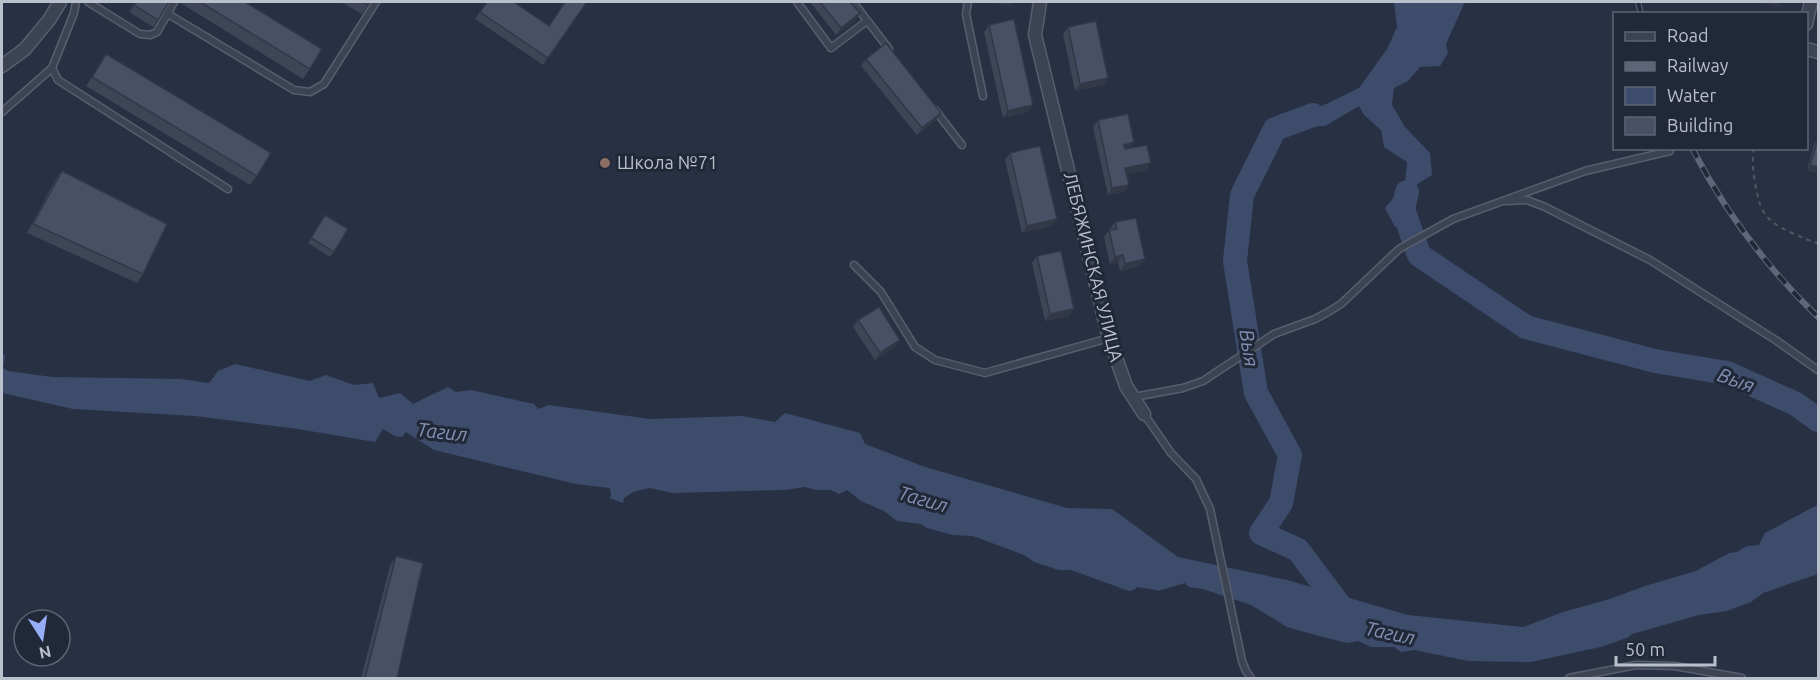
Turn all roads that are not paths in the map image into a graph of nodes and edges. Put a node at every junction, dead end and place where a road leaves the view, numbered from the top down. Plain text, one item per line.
1 (60, 2) edge
2 (76, 2) edge
3 (88, 2) edge
4 (174, 2) edge
5 (376, 2) edge
6 (796, 2) edge
7 (853, 2) edge
8 (968, 2) edge
9 (1040, 2) edge
10 (168, 14) junction
11 (867, 21) junction
12 (896, 59) edge
13 (2, 66) edge
14 (51, 68) junction
15 (983, 96) dead end
16 (933, 107) edge
17 (2, 112) edge
18 (962, 145) dead end
19 (1670, 151) dead end
20 (228, 189) dead end
21 (1500, 202) junction
22 (854, 265) dead end
23 (1109, 338) junction
24 (1818, 370) edge
25 (1134, 397) junction
26 (1144, 414) joint
27 (1251, 678) edge
28 (1569, 678) edge
29 (1742, 678) edge

1 - 13 street
2 - 14 lane
3 - 10 lane
4 - 10 lane
5 - 10 lane
6 - 11 lane
7 - 11 lane
8 - 15 lane
9 - 23 street, ЛЕБЯЖИНСКАЯ УЛИЦА
11 - 12 lane
14 - 17 lane
14 - 20 lane
16 - 18 lane
19 - 21 lane
21 - 24 lane
21 - 25 lane
22 - 23 lane
23 - 25 street, ЛЕБЯЖИНСКАЯ УЛИЦА
25 - 26 street, ЛЕБЯЖИНСКАЯ УЛИЦА
26 - 27 lane, ЛЕБЯЖИНСКАЯ УЛИЦА
28 - 29 lane

